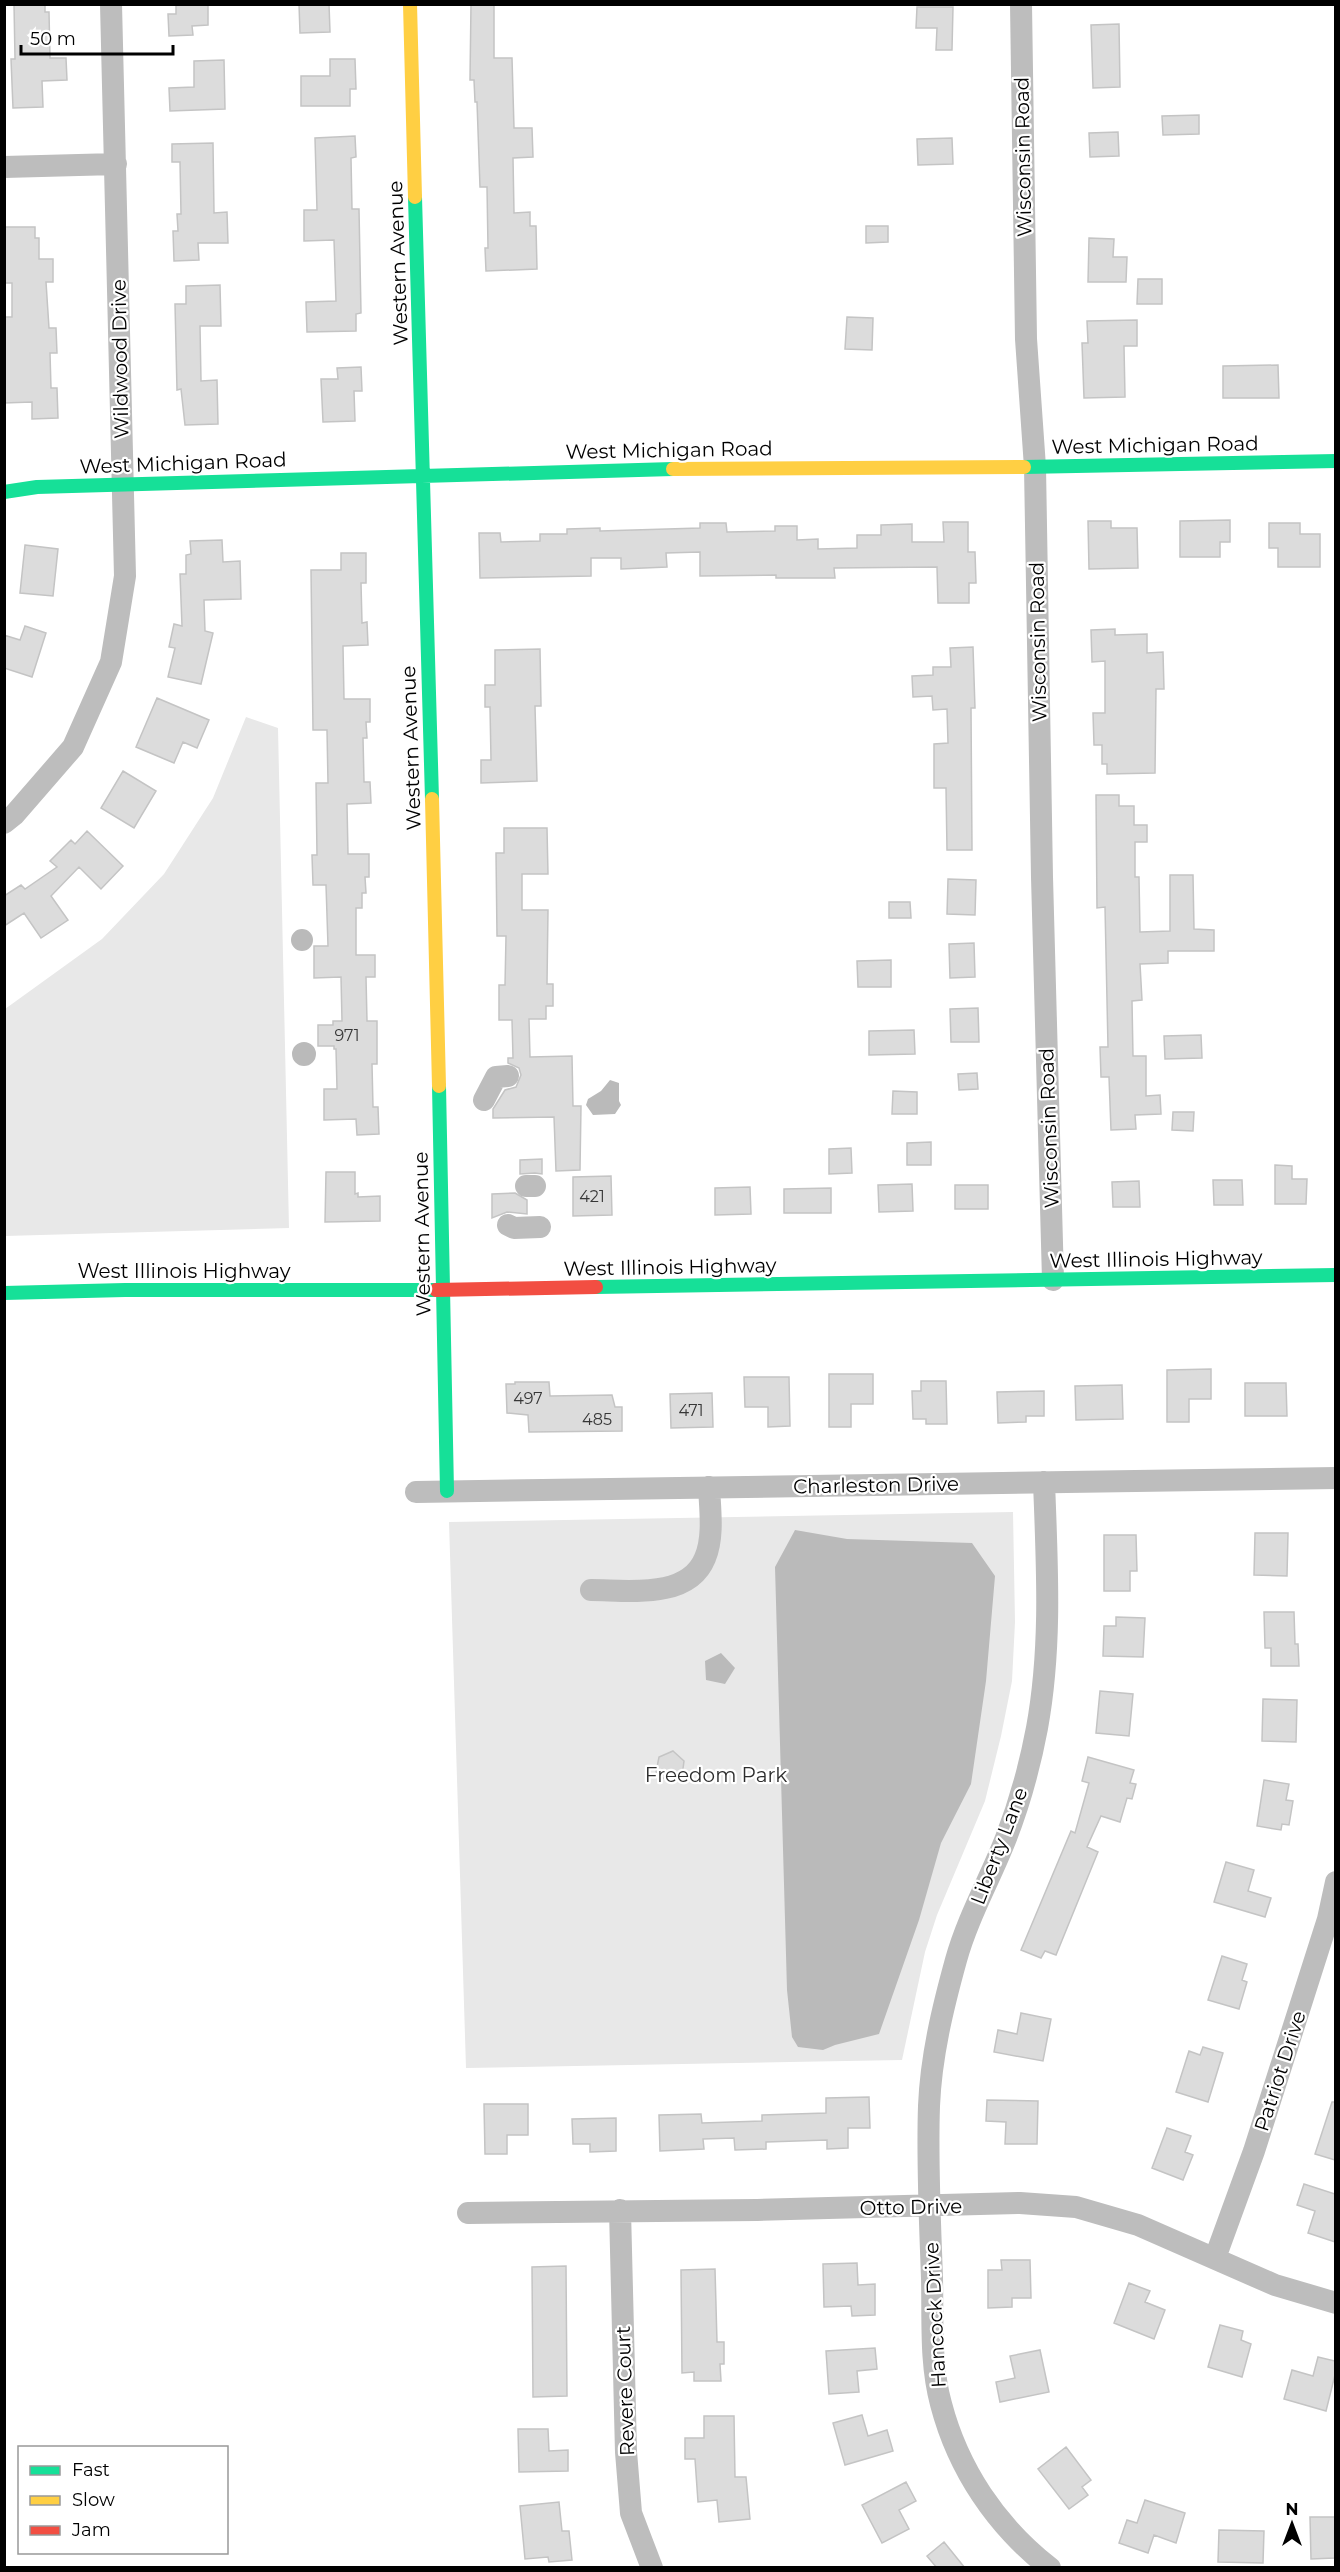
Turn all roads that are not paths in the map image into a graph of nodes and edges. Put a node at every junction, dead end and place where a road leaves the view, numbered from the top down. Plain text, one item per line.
1 (111, 4) edge
2 (410, 4) edge
3 (1021, 4) edge
4 (116, 164) junction
5 (4, 167) edge
6 (1335, 461) edge
7 (1035, 467) junction
8 (423, 476) junction
9 (122, 484) junction
10 (4, 492) edge
11 (4, 823) edge
12 (508, 1076) dead end
13 (484, 1100) dead end
14 (508, 1225) dead end
15 (540, 1227) dead end
16 (1335, 1275) edge
17 (1053, 1280) junction
18 (442, 1290) junction
19 (4, 1293) edge
20 (1335, 1478) edge
21 (1044, 1482) junction
22 (709, 1488) junction
23 (447, 1491) junction
24 (416, 1492) dead end
25 (591, 1590) dead end
26 (1335, 1882) edge
27 (930, 2206) junction
28 (620, 2210) junction
29 (468, 2213) dead end
30 (1215, 2258) junction
31 (1335, 2304) edge
32 (652, 2568) edge
33 (1050, 2568) edge

1 - 4 street, Wildwood Drive
2 - 8 street, Western Avenue
3 - 7 street, Wisconsin Road
4 - 5 street
4 - 9 street, Wildwood Drive
6 - 7 street, West Michigan Road
7 - 8 street, West Michigan Road
7 - 17 street, Wisconsin Road
8 - 9 street, West Michigan Road
8 - 18 street, Western Avenue
9 - 10 street, West Michigan Road
9 - 11 street, Wildwood Drive
12 - 13 street
14 - 15 street
16 - 17 street, West Illinois Highway
17 - 18 street, West Illinois Highway
18 - 19 street, West Illinois Highway
18 - 23 street, Western Avenue
20 - 21 street, Charleston Drive
21 - 22 street, Charleston Drive
21 - 27 street, Liberty Lane
22 - 23 street, Charleston Drive
22 - 25 street
23 - 24 street, Charleston Drive
26 - 30 street, Patriot Drive
27 - 28 street, Otto Drive
27 - 30 street, Otto Drive
27 - 33 street, Hancock Drive
28 - 29 street, Otto Drive
28 - 32 street, Revere Court
30 - 31 street, Otto Drive

